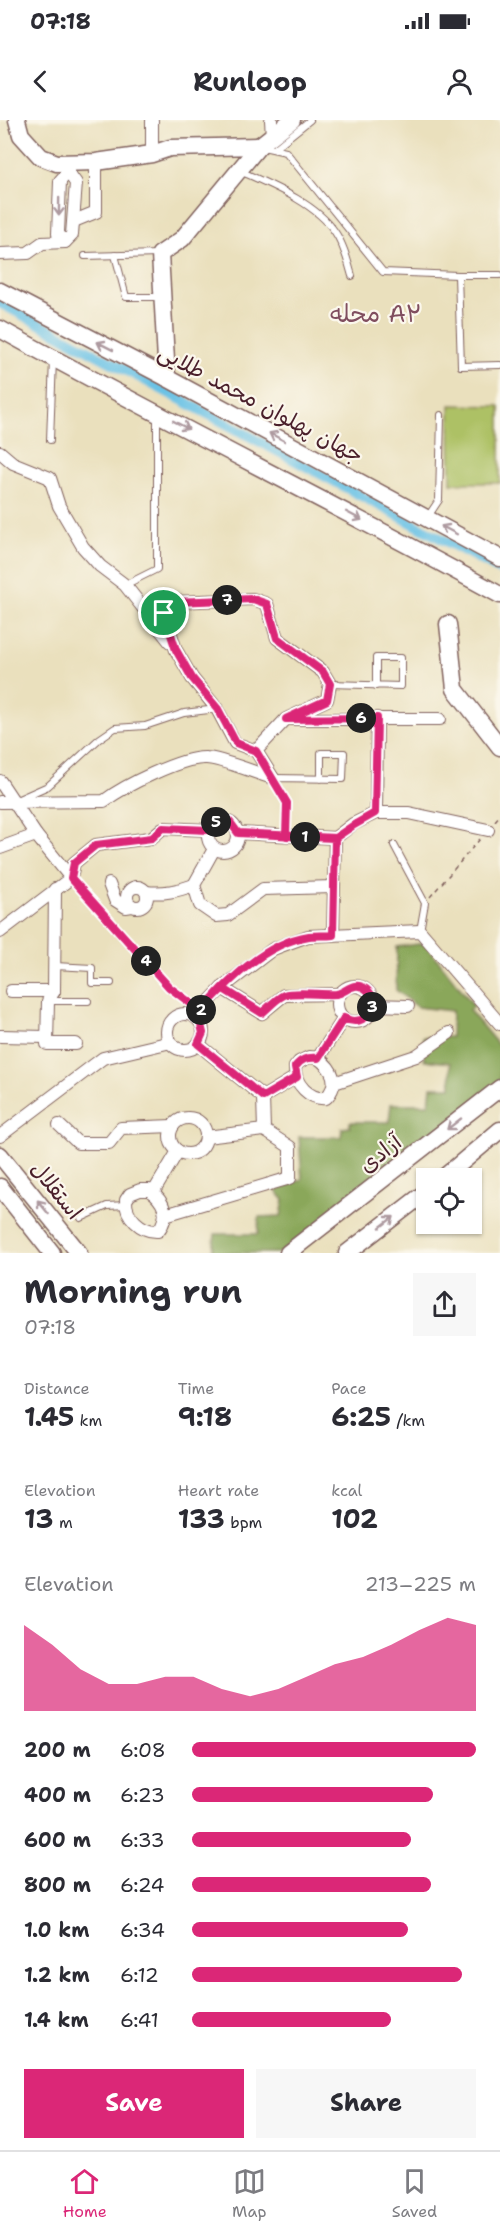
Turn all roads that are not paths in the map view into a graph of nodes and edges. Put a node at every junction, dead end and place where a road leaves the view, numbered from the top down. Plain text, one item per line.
1 (17, 120) edge
2 (152, 120) edge
3 (292, 120) edge
4 (310, 120) edge
5 (269, 138) edge
6 (152, 154) junction
7 (96, 162) junction
8 (68, 167) junction
9 (239, 171) junction
10 (74, 221) junction
11 (65, 242) junction
12 (0, 254) edge
13 (160, 254) junction
14 (116, 255) junction
15 (85, 256) dead end
16 (500, 274) edge
17 (458, 275) junction
18 (352, 276) dead end
19 (0, 291) edge
20 (162, 297) junction
21 (0, 328) edge
22 (53, 359) junction
23 (500, 365) edge
24 (167, 378) junction
25 (157, 412) junction
26 (441, 415) dead end
27 (50, 440) dead end
28 (0, 452) edge
29 (426, 518) junction
30 (500, 558) edge
31 (125, 585) junction
32 (500, 595) edge
33 (448, 624) dead end
34 (176, 650) junction
35 (330, 684) junction
36 (376, 686) junction
37 (218, 709) junction
38 (377, 718) junction
39 (286, 719) junction
40 (440, 719) dead end
41 (500, 747) edge
42 (256, 751) junction
43 (273, 778) junction
44 (321, 779) junction
45 (0, 781) edge
46 (15, 800) junction
47 (0, 802) edge
48 (375, 813) junction
49 (208, 830) junction
50 (488, 830) road end
51 (238, 833) junction
52 (36, 835) junction
53 (286, 836) junction
54 (335, 838) junction
55 (394, 845) dead end
56 (0, 848) edge
57 (214, 849) junction
58 (71, 878) junction
59 (109, 884) dead end
60 (194, 885) junction
61 (333, 887) junction
62 (55, 889) junction
63 (420, 931) junction
64 (0, 933) edge
65 (333, 935) junction
66 (54, 966) junction
67 (111, 983) dead end
68 (222, 988) junction
69 (11, 991) dead end
70 (340, 994) junction
71 (51, 996) junction
72 (88, 1001) dead end
73 (373, 1005) junction
74 (408, 1006) dead end
75 (198, 1014) junction
76 (344, 1018) junction
77 (500, 1024) edge
78 (449, 1033) dead end
79 (0, 1036) edge
80 (47, 1037) junction
81 (171, 1042) junction
82 (76, 1044) dead end
83 (198, 1044) junction
84 (318, 1058) junction
85 (297, 1077) junction
86 (334, 1083) junction
87 (500, 1088) edge
88 (263, 1097) junction
89 (59, 1125) dead end
90 (173, 1126) junction
91 (264, 1130) junction
92 (500, 1130) edge
93 (0, 1136) edge
94 (206, 1137) junction
95 (178, 1151) junction
96 (0, 1155) edge
97 (455, 1168) edge
98 (0, 1187) edge
99 (153, 1193) junction
100 (416, 1200) edge
101 (126, 1205) junction
102 (165, 1215) junction
103 (81, 1218) dead end
104 (52, 1253) edge
105 (79, 1253) edge
106 (288, 1253) edge
107 (347, 1253) edge

1 - 8 street
2 - 6 street
3 - 5 street
4 - 5 lane
5 - 6 street
5 - 9 street
5 - 17 lane
6 - 7 street
7 - 8 street
7 - 10 street
8 - 10 street
8 -> 11 street
9 - 13 street
9 - 18 lane
10 - 11 street
11 - 12 street
13 - 14 lane
13 - 20 street
14 - 15 lane
14 - 20 lane
16 - 17 lane
17 - 23 lane
24 -> 19 street, جهان پهلوان محمد طلایی
20 - 24 street
21 - 22 street
22 - 25 street
22 - 27 lane
29 -> 24 street, جهان پهلوان محمد طلایی
25 - 31 lane
25 -> 32 street
26 - 29 lane
28 - 31 street
30 -> 29 street, جهان پهلوان محمد طلایی
31 - 34 street
33 - 41 street
34 - 35 street
34 - 37 street
35 - 36 lane
35 - 39 street
36 - 36 lane
37 - 42 street
37 - 46 lane
38 - 39 street
38 - 40 street
38 - 48 street
39 - 42 street
42 - 43 street
43 - 44 lane
43 - 46 street
43 - 53 lane
44 - 44 lane
45 - 46 street
46 - 47 street
46 - 52 street
48 - 50 street
48 - 54 street
49 - 51 street
49 - 57 street
49 - 58 street
51 - 53 street
51 - 57 street
52 - 56 street
52 - 58 street
53 - 54 street
54 - 61 street
55 - 63 lane
57 - 60 street
58 - 62 street
59 - 60 street
60 - 61 street
61 - 65 street
62 - 64 street
62 - 66 street
63 - 65 street
63 - 77 street
65 - 68 street
66 - 67 lane
66 - 71 street
68 - 70 street
68 - 75 street
69 - 71 street
70 - 73 street
70 - 76 street
71 - 72 lane
71 - 80 street
73 - 74 street
73 - 76 street
75 - 81 street
75 - 83 street
76 - 84 street
78 - 86 street
79 - 80 street
80 - 82 street
81 - 83 street
81 - 93 street
83 - 88 street
84 - 85 street
84 - 86 street
85 - 86 street
85 - 88 street
87 -> 106 street, آزادی
88 - 91 street
89 - 90 street
90 - 94 street
90 - 95 street
91 - 94 street
91 - 102 street
92 - 97 street
94 - 95 street
95 - 99 street
105 -> 96 street, استقلال
98 - 104 street, استقلال
99 - 101 street
99 - 102 street
107 -> 100 street
101 - 102 street
101 - 103 lane

